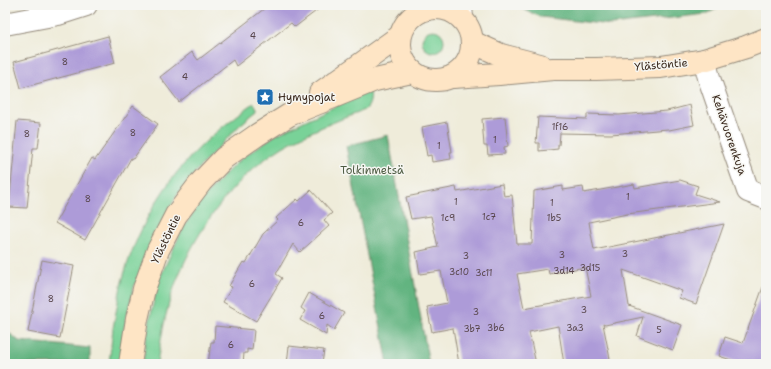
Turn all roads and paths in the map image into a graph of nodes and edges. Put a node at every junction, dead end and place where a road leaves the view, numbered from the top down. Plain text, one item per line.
1 (86, 5) edge
2 (427, 7) edge
3 (461, 12) edge
4 (5, 24) edge
5 (400, 36) junction
6 (766, 39) edge
7 (472, 42) junction
8 (704, 60) junction
9 (552, 69) junction
10 (412, 72) junction
11 (453, 77) junction
12 (289, 115) junction
13 (766, 198) edge
14 (130, 364) edge

1 - 4 street
2 - 3 main road
2 - 5 main road
3 - 7 main road
5 - 10 main road
5 - 12 main road, Ylästöntie
6 - 8 main road, Ylästöntie
7 - 9 main road, Ylästöntie
7 - 11 main road
8 - 9 main road, Ylästöntie
8 - 13 street, Kehävuorenkuja
9 - 11 main road, Ylästöntie
10 - 11 main road
10 - 12 main road, Ylästöntie
12 - 14 main road, Ylästöntie

